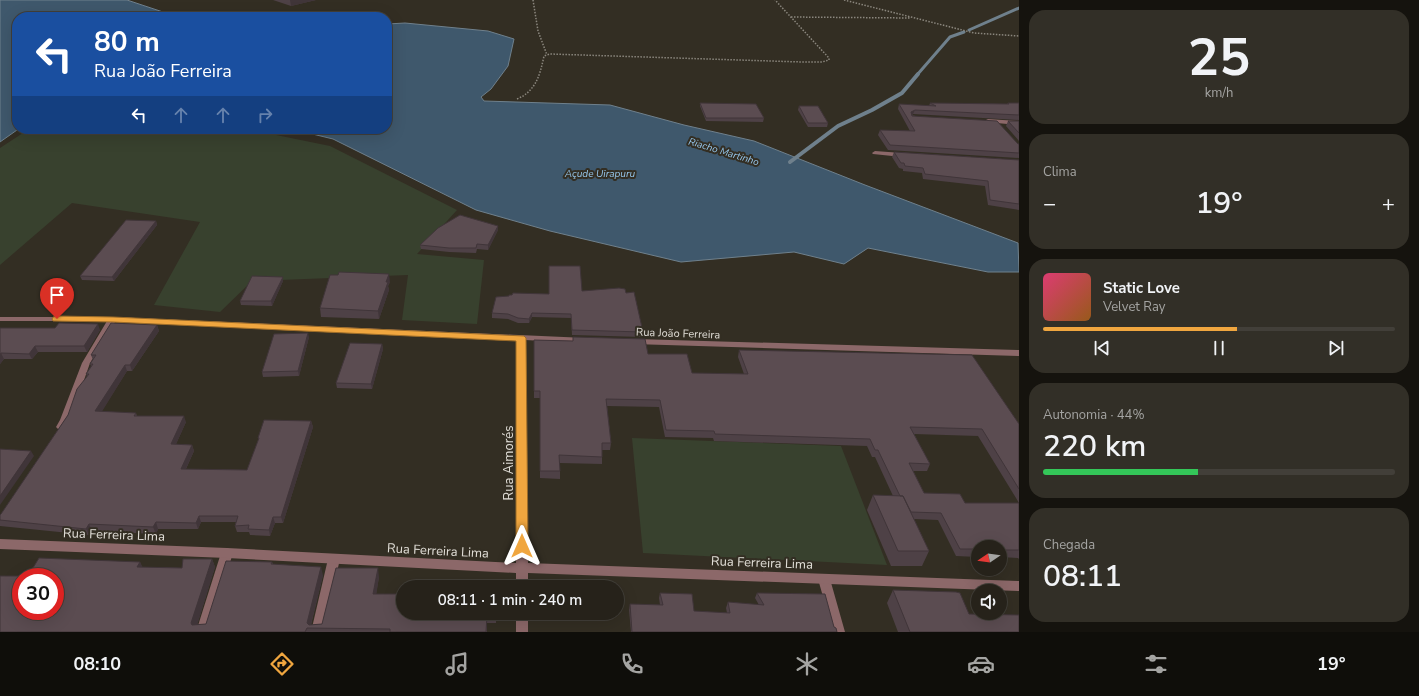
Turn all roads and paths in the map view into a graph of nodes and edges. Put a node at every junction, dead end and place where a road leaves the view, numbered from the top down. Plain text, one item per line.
1 (533, 0) edge
2 (775, 0) edge
3 (844, 0) edge
4 (791, 17) junction
5 (917, 18) junction
6 (1019, 36) edge
7 (547, 55) junction
8 (517, 99) dead end
9 (982, 121) edge
10 (998, 122) junction
11 (1019, 123) edge
12 (1002, 127) edge
13 (875, 153) dead end
14 (912, 155) edge
15 (0, 319) edge
16 (113, 319) junction
17 (521, 338) junction
18 (591, 341) edge
19 (630, 342) edge
20 (1019, 353) edge
21 (57, 433) edge
22 (0, 544) edge
23 (226, 553) junction
24 (334, 559) junction
25 (522, 568) junction
26 (824, 579) junction
27 (522, 580) edge
28 (1019, 586) edge
29 (522, 620) edge
30 (202, 632) edge
31 (317, 632) edge
32 (522, 632) edge
33 (839, 632) edge

1 - 7 path
2 - 4 path
3 - 5 path
4 - 5 path
4 - 7 path
5 - 6 path
7 - 8 path
9 - 10 street
10 - 11 street
10 - 12 street
13 - 14 street
15 - 16 street
16 - 17 street
16 - 21 street
17 - 18 street
17 - 25 street, Rua Aimorés
19 - 20 street, Rua João Ferreira
22 - 23 street, Rua Ferreira Lima
23 - 24 street, Rua Ferreira Lima
23 - 30 street
24 - 25 street, Rua Ferreira Lima
24 - 31 street
25 - 26 street, Rua Ferreira Lima
25 - 27 street, Rua Aimorés
26 - 28 street, Rua Ferreira Lima
26 - 33 street
29 - 32 street

